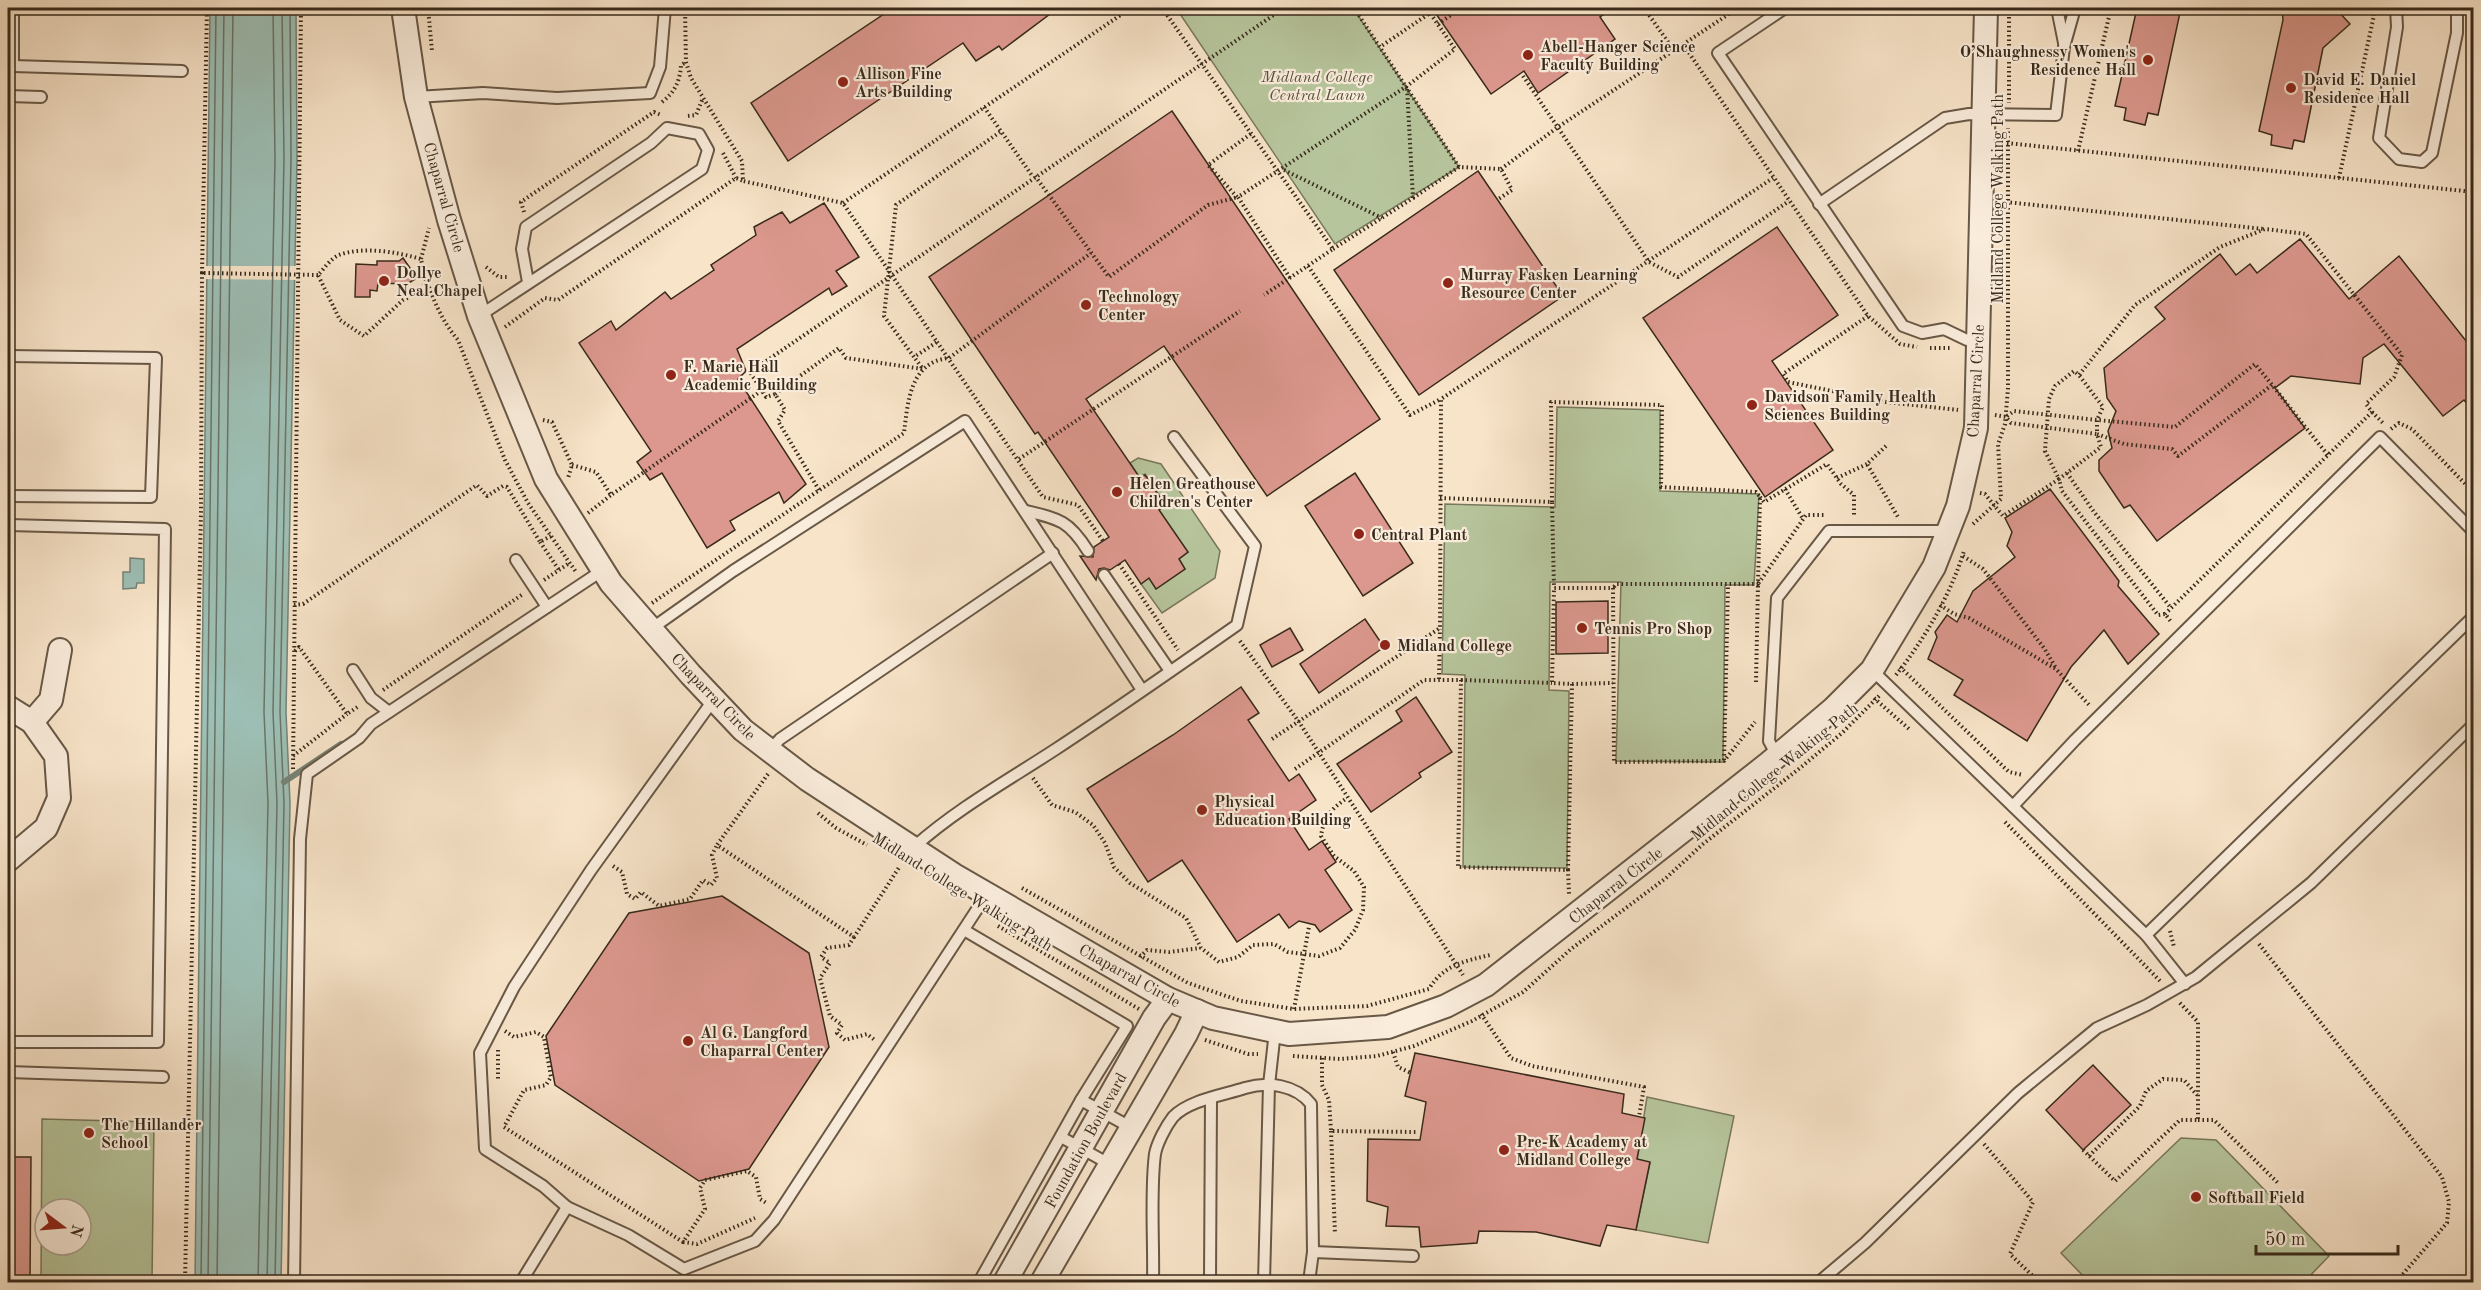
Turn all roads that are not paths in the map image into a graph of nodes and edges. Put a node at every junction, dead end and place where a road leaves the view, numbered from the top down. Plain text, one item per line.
1 (13, 8) edge
2 (403, 8) edge
3 (665, 8) edge
4 (1785, 8) edge
5 (1986, 8) edge
6 (2057, 8) edge
7 (2075, 8) edge
8 (2396, 8) edge
9 (2457, 8) edge
10 (2064, 47) junction
11 (10, 67) edge
12 (182, 71) dead end
13 (8, 96) edge
14 (41, 97) dead end
15 (416, 97) junction
16 (1983, 115) junction
17 (1819, 204) junction
18 (528, 282) junction
19 (479, 316) junction
20 (1972, 340) junction
21 (8, 356) edge
22 (1174, 437) dead end
23 (8, 496) edge
24 (1026, 511) junction
25 (8, 525) edge
26 (2474, 532) edge
27 (1959, 533) junction
28 (1088, 551) dead end
29 (1053, 553) junction
30 (516, 560) dead end
31 (1104, 574) dead end
32 (594, 576) junction
33 (547, 607) junction
34 (2474, 616) edge
35 (657, 624) junction
36 (60, 650) dead end
37 (353, 670) dead end
38 (1170, 671) junction
39 (1875, 673) junction
40 (1142, 690) junction
41 (714, 699) junction
42 (8, 706) edge
43 (389, 712) junction
44 (32, 722) junction
45 (2474, 724) edge
46 (1777, 756) junction
47 (764, 759) junction
48 (2013, 806) junction
49 (914, 847) junction
50 (8, 860) edge
51 (982, 902) junction
52 (964, 930) junction
53 (2146, 935) junction
54 (2185, 984) junction
55 (1168, 999) junction
56 (1197, 1011) junction
57 (1282, 1033) junction
58 (8, 1042) edge
59 (8, 1072) edge
60 (163, 1077) dead end
61 (1269, 1085) junction
62 (1081, 1100) junction
63 (1211, 1100) junction
64 (1102, 1111) junction
65 (1132, 1128) junction
66 (1060, 1137) junction
67 (1081, 1148) junction
68 (1111, 1165) junction
69 (567, 1207) junction
70 (1313, 1252) junction
71 (1413, 1256) dead end
72 (294, 1282) edge
73 (521, 1282) edge
74 (979, 1282) edge
75 (1005, 1282) edge
76 (1042, 1282) edge
77 (1154, 1282) edge
78 (1210, 1282) edge
79 (1264, 1282) edge
80 (1309, 1282) edge
81 (1819, 1282) edge

1 - 11 lane
2 - 15 street, Chaparral Circle
3 - 15 lane
4 - 17 lane
5 - 16 street, Chaparral Circle
6 - 10 lane
7 - 10 lane
8 - 9 lane
10 - 16 lane
11 - 12 lane
13 - 14 lane
15 - 19 street, Chaparral Circle
16 - 17 lane
16 - 20 street, Chaparral Circle
17 - 20 lane
18 - 18 lane
18 - 19 lane
19 - 32 street, Chaparral Circle
20 - 27 street, Chaparral Circle
21 - 23 lane
22 - 38 lane
24 - 28 lane
24 - 29 lane
24 - 35 lane
25 - 58 lane
26 - 48 lane
27 - 39 street, Chaparral Circle
27 - 46 lane
29 - 40 lane
29 - 47 lane
30 - 33 lane
31 - 38 lane
32 - 33 lane
32 - 35 street, Chaparral Circle
33 - 43 lane
34 - 53 lane
35 - 41 street, Chaparral Circle
36 - 44 street
37 - 43 lane
38 - 40 lane
39 - 46 street, Chaparral Circle
39 - 48 lane
40 - 49 lane
41 - 47 street, Chaparral Circle
41 - 69 lane
42 - 44 street
43 - 72 lane
44 - 50 street
45 - 54 lane
46 - 57 street, Chaparral Circle
47 - 49 street, Chaparral Circle
48 - 53 lane
49 - 51 street, Chaparral Circle
51 - 52 lane
51 - 55 street, Chaparral Circle
52 - 62 lane
52 - 69 lane
53 - 54 lane
54 - 81 lane
55 - 56 street, Chaparral Circle
55 - 64 street, Foundation Boulevard
56 - 57 street, Chaparral Circle
56 - 65 street, Foundation Boulevard
57 - 61 lane
59 - 60 lane
61 - 63 lane
61 - 70 lane
61 - 79 lane
62 - 64 lane
62 - 66 lane
63 - 77 lane
63 - 78 lane
64 - 65 lane
64 - 67 street, Foundation Boulevard
65 - 68 street, Foundation Boulevard
66 - 67 lane
66 - 74 lane
67 - 68 lane
67 - 75 street, Foundation Boulevard
68 - 76 street, Foundation Boulevard
69 - 73 lane
70 - 71 lane
70 - 80 lane

